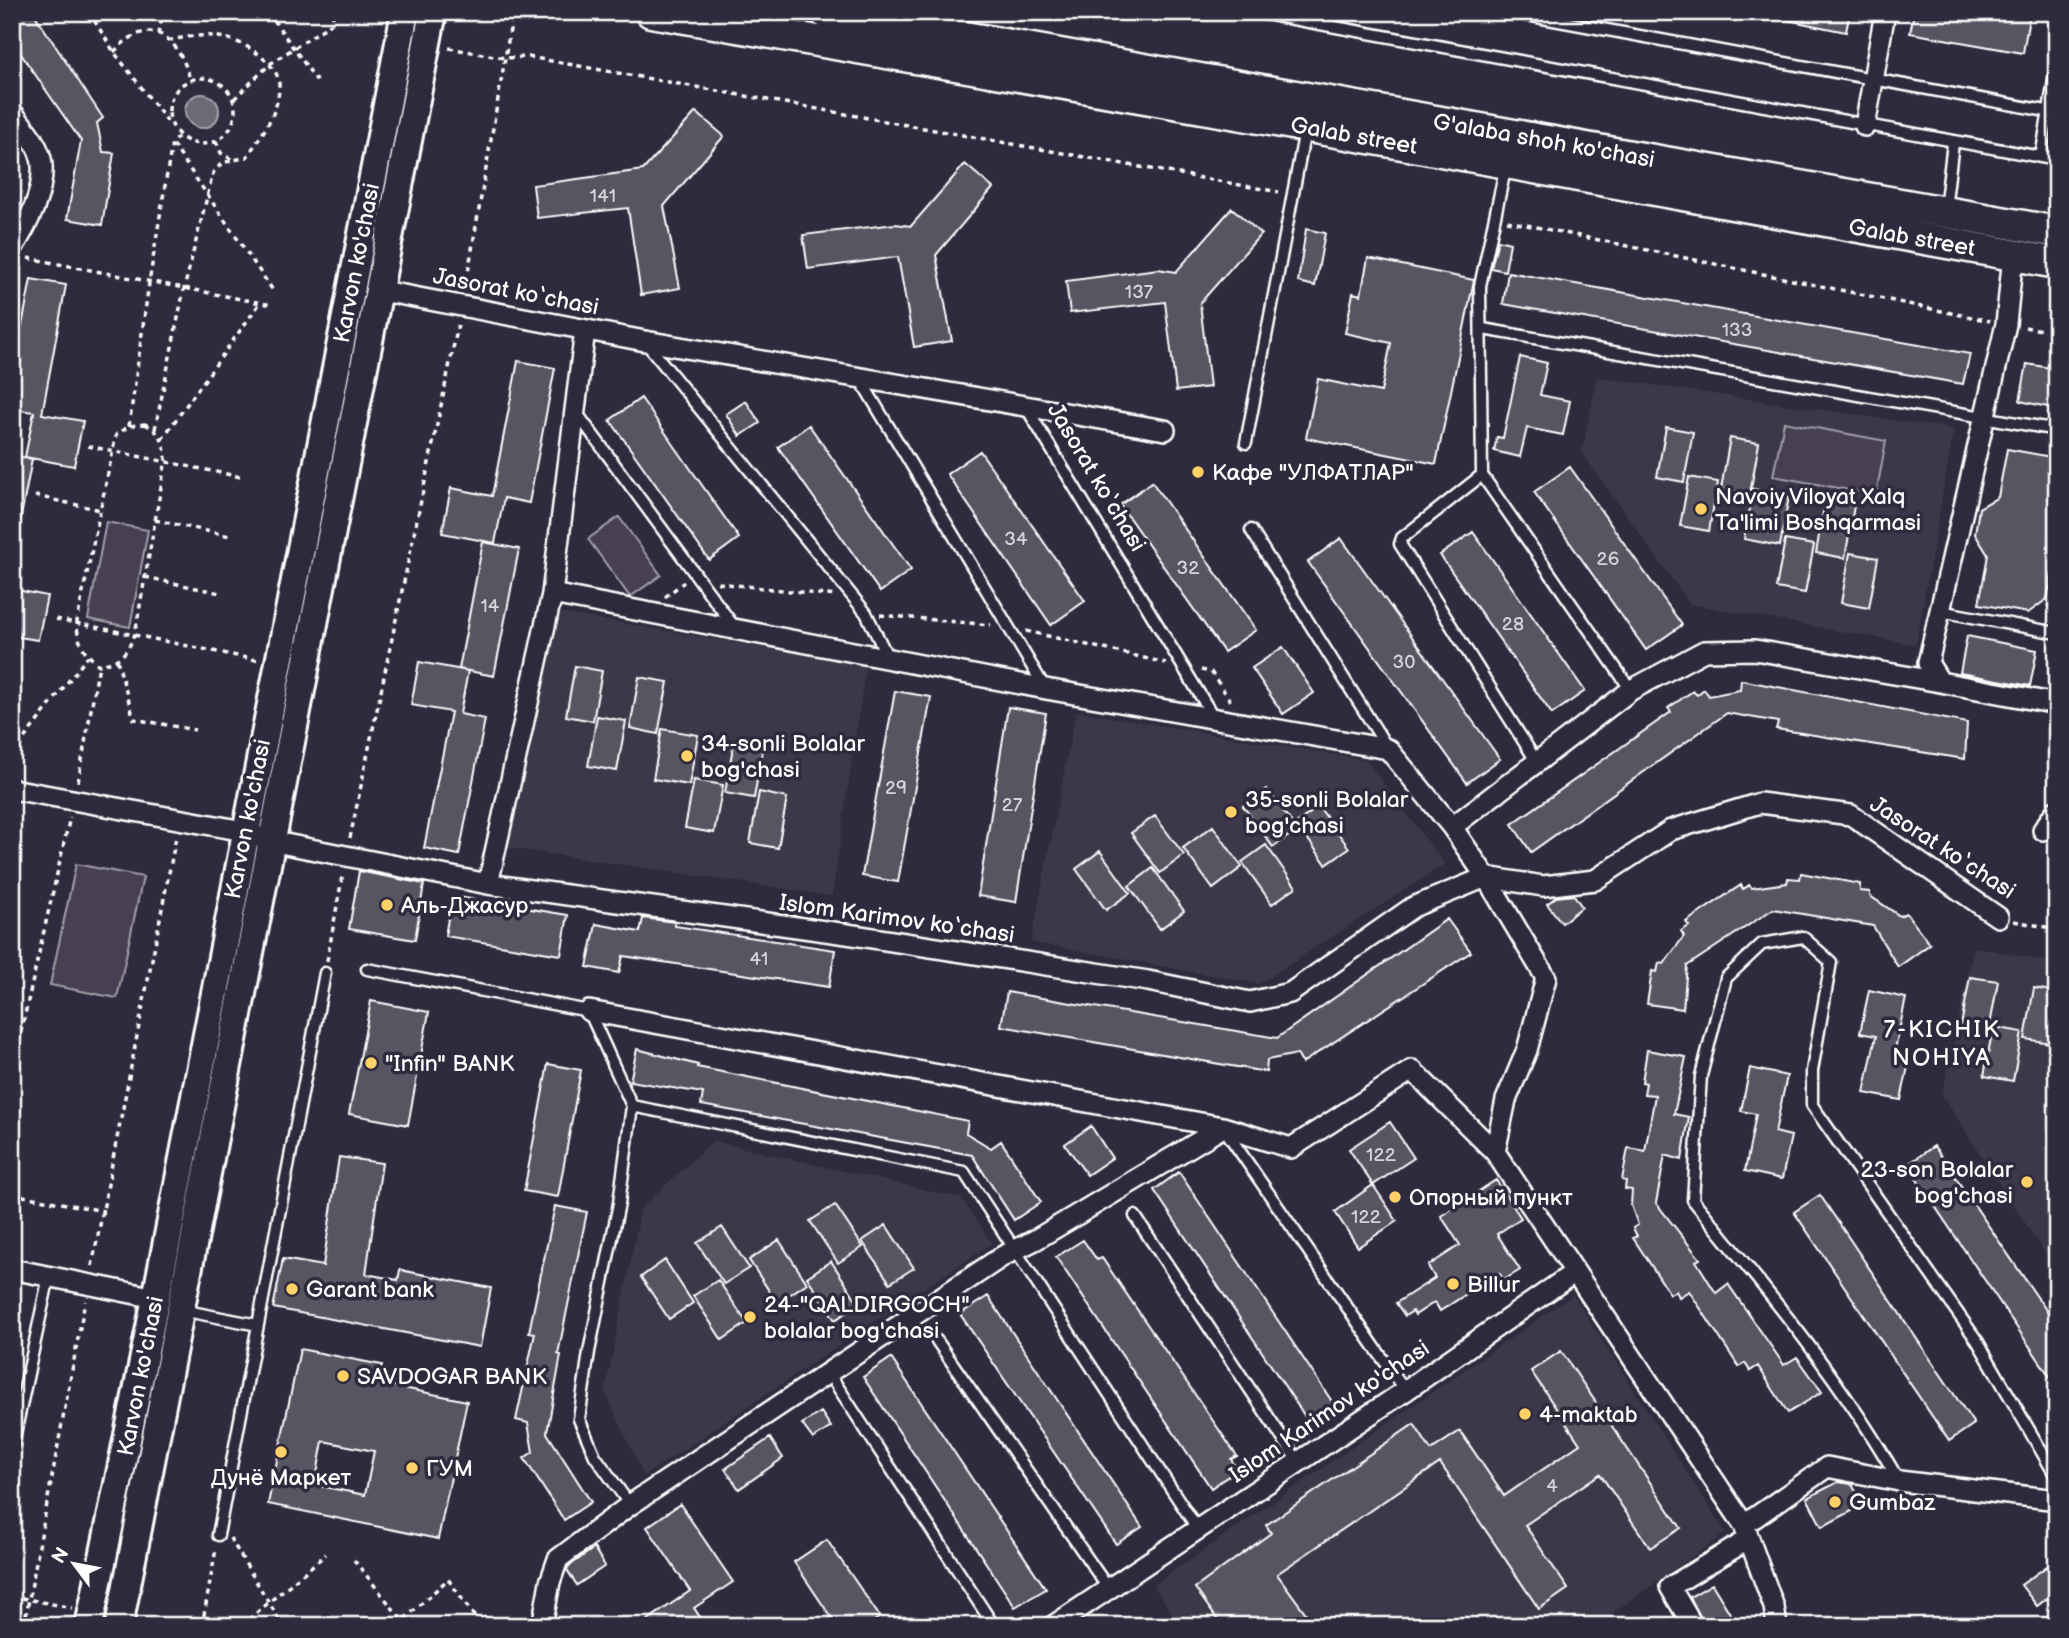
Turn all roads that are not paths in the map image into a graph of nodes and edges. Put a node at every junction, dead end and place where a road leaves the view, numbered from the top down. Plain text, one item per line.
1 (405, 12) edge
2 (433, 12) edge
3 (650, 12) edge
4 (825, 12) edge
5 (1254, 12) edge
6 (1510, 12) edge
7 (1885, 12) edge
8 (2057, 62) edge
9 (1874, 78) junction
10 (12, 112) edge
11 (2053, 112) edge
12 (1305, 126) junction
13 (1865, 126) junction
14 (1953, 143) junction
15 (2041, 157) junction
16 (2057, 160) edge
17 (1507, 163) junction
18 (1945, 211) junction
19 (2057, 232) edge
20 (19, 253) edge
21 (2013, 255) junction
22 (2057, 263) edge
23 (377, 290) junction
24 (1483, 329) junction
25 (585, 330) junction
26 (645, 341) junction
27 (858, 376) junction
28 (1024, 404) junction
29 (575, 410) junction
30 (1986, 416) junction
31 (1164, 430) dead end
32 (2057, 430) edge
33 (1246, 443) dead end
34 (1482, 475) junction
35 (1251, 530) dead end
36 (552, 594) junction
37 (1940, 611) junction
38 (735, 629) junction
39 (2057, 633) edge
40 (887, 656) junction
41 (1940, 682) junction
42 (1046, 689) junction
43 (1631, 690) junction
44 (2057, 704) edge
45 (1215, 720) junction
46 (1388, 749) junction
47 (1538, 764) junction
48 (12, 789) edge
49 (2057, 810) edge
50 (1452, 827) junction
51 (2043, 830) dead end
52 (244, 831) junction
53 (270, 841) junction
54 (1486, 877) junction
55 (488, 884) junction
56 (1998, 917) road end
57 (367, 969) dead end
58 (325, 973) road end
59 (589, 1011) junction
60 (632, 1106) junction
61 (1223, 1127) junction
62 (1495, 1152) junction
63 (1135, 1216) dead end
64 (1015, 1251) junction
65 (12, 1269) edge
66 (1575, 1272) junction
67 (49, 1276) junction
68 (156, 1298) junction
69 (180, 1310) junction
70 (258, 1325) junction
71 (937, 1341) dead end
72 (828, 1372) junction
73 (1405, 1391) junction
74 (12, 1448) edge
75 (1297, 1460) junction
76 (2057, 1478) edge
77 (1899, 1482) junction
78 (2057, 1500) edge
79 (630, 1505) junction
80 (1197, 1528) junction
81 (1746, 1532) junction
82 (218, 1535) road end
83 (1108, 1588) junction
84 (1059, 1624) edge
85 (89, 1626) edge
86 (119, 1626) edge
87 (542, 1626) edge
88 (993, 1626) edge
89 (1693, 1626) edge
90 (1777, 1626) edge

1 - 52 main road, Karvon ko'chasi
2 - 23 main road
3 - 12 main road, Galab street
4 - 18 main road, G'alaba shoh ko'chasi
5 - 13 lane
6 - 9 lane
7 - 9 street
8 - 11 lane
9 - 11 lane
9 - 13 street
10 - 20 street
11 - 15 lane
12 - 17 main road, Galab street
12 - 33 lane
13 - 14 lane
14 - 15 lane
14 - 18 lane
15 - 16 lane
17 - 21 main road, Galab street
17 - 24 lane
18 - 19 main road, G'alaba shoh ko'chasi
21 - 22 main road, Galab street
21 - 30 street
23 - 25 street, Jasorat ko‘chasi
23 - 53 main road
24 - 30 lane
24 - 34 lane
25 - 26 street, Jasorat ko‘chasi
25 - 29 street
26 - 27 street, Jasorat ko‘chasi
26 - 40 lane
27 - 28 street, Jasorat ko‘chasi
27 - 42 lane
28 - 31 street
28 - 45 lane, Jasorat ko‘chasi
29 - 36 street
29 - 38 lane
30 - 32 lane
30 - 37 street
34 - 43 lane
34 - 47 lane
35 - 46 lane
36 - 38 street
36 - 55 street
37 - 39 lane
37 - 41 street
38 - 40 street
40 - 42 street
41 - 43 street
41 - 44 street
42 - 45 street
43 - 47 street
45 - 46 street
46 - 50 street
47 - 50 street
48 - 52 street, Islom Karimov ko‘chasi
49 - 51 street
50 - 54 street
52 - 53 street, Islom Karimov ko‘chasi
52 - 68 main road, Karvon ko'chasi
53 - 55 street, Islom Karimov ko‘chasi
53 - 69 main road
54 - 55 street, Islom Karimov ko‘chasi
54 - 56 street, Jasorat ko‘chasi
54 - 62 street
57 - 59 lane
58 - 70 lane
59 - 60 lane
59 - 61 street
60 - 64 lane
60 - 79 lane
61 - 62 street
61 - 64 street
61 - 73 lane
62 - 66 street
63 - 75 lane
64 - 72 street
64 - 80 lane
65 - 67 street
66 - 73 street, Islom Karimov ko'chasi
66 - 81 street
67 - 68 street
67 - 74 lane
68 - 85 main road, Karvon ko'chasi
69 - 70 lane
69 - 86 main road
70 - 82 lane
71 - 83 lane
72 - 79 street
72 - 88 lane
73 - 75 street, Islom Karimov ko'chasi
75 - 80 street, Islom Karimov ko'chasi
76 - 77 lane
77 - 78 street
77 - 81 street
79 - 87 street
80 - 83 street, Islom Karimov ko'chasi
81 - 89 street
81 - 90 street
83 - 84 street, Islom Karimov ko'chasi

